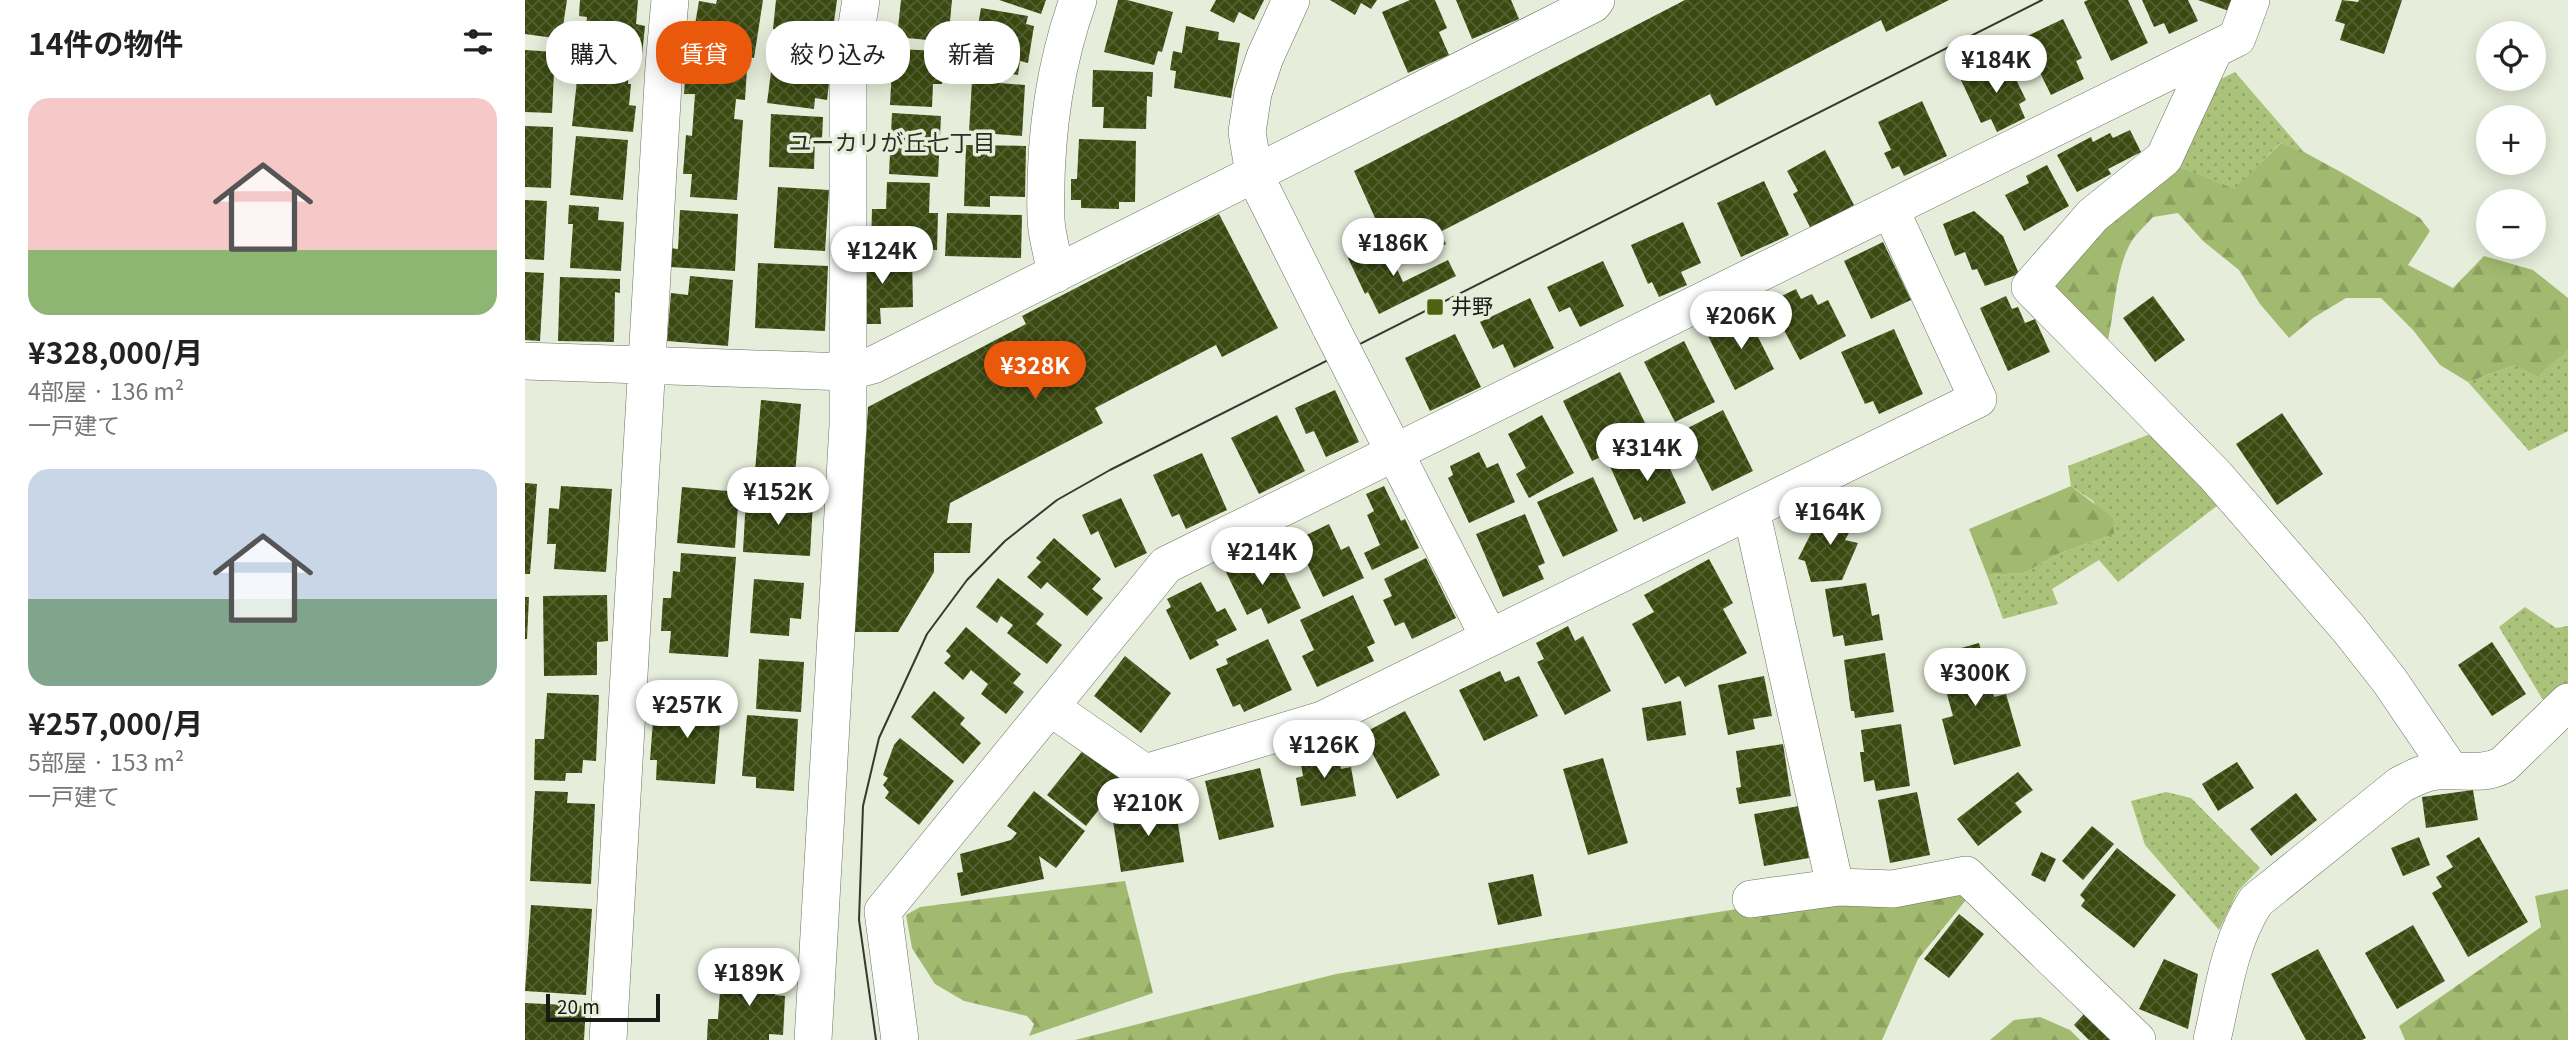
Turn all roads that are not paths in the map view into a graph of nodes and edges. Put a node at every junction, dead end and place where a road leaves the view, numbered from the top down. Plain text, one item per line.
1 (670, 0) edge
2 (861, 0) edge
3 (1078, 0) edge
4 (1291, 0) edge
5 (1596, 0) edge
6 (2251, 0) edge
7 (2214, 50) junction
8 (1254, 174) junction
9 (1890, 209) junction
10 (1056, 274) junction
11 (525, 361) edge
12 (648, 366) junction
13 (848, 372) junction
14 (1395, 452) junction
15 (1751, 510) junction
16 (1489, 637) junction
17 (2568, 702) edge
18 (1050, 707) junction
19 (2451, 771) junction
20 (1839, 887) junction
21 (1751, 899) dead end
22 (608, 1040) edge
23 (813, 1040) edge
24 (900, 1040) edge
25 (2137, 1040) edge
26 (2212, 1040) edge

1 - 12 street
2 - 13 street
3 - 10 street
4 - 8 street
5 - 8 street
6 - 7 street
7 - 9 street
7 - 19 street
8 - 10 street
8 - 14 street, bridge
9 - 14 street
9 - 15 street
10 - 13 street
11 - 12 street
12 - 13 street
12 - 22 street
13 - 23 street
14 - 16 street
14 - 18 street
15 - 16 street
15 - 20 street
16 - 18 street
17 - 19 street
18 - 24 street
19 - 26 street
20 - 21 street
20 - 25 street

